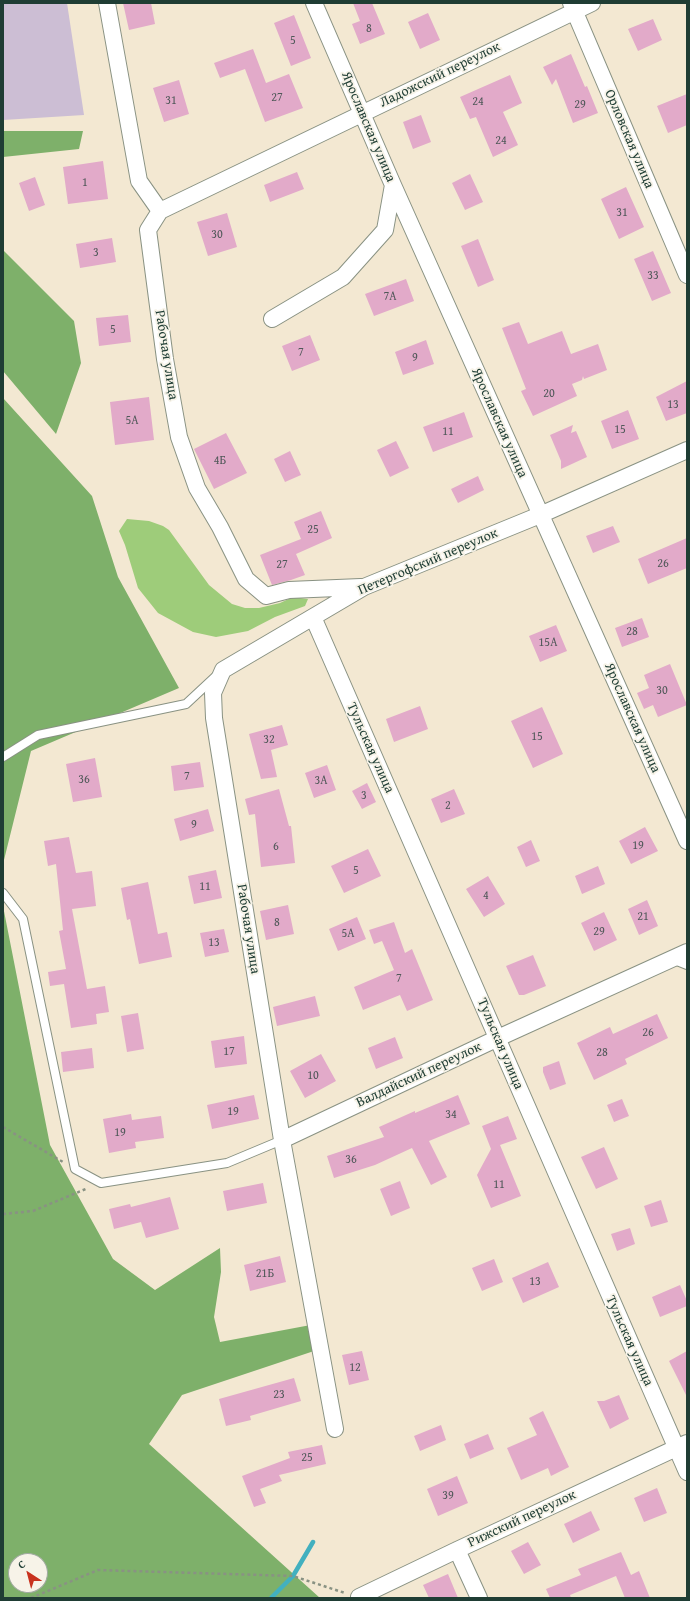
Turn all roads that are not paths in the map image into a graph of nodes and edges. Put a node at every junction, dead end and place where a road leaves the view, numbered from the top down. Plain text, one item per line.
1 (107, 3) edge
2 (314, 3) edge
3 (592, 3) edge
4 (573, 7) edge
5 (362, 113) junction
6 (393, 186) junction
7 (160, 211) junction
8 (687, 275) edge
9 (272, 320) dead end
10 (687, 450) edge
11 (540, 515) junction
12 (364, 587) junction
13 (313, 617) junction
14 (223, 670) junction
15 (3, 758) edge
16 (687, 841) edge
17 (3, 893) edge
18 (687, 952) edge
19 (671, 959) junction
20 (687, 965) edge
21 (498, 1038) junction
22 (282, 1140) junction
23 (335, 1429) dead end
24 (682, 1446) edge
25 (687, 1472) edge
26 (457, 1550) junction
27 (358, 1597) edge
28 (479, 1598) edge

1 - 7 street
2 - 5 street, Ярославская улица
3 - 4 street, Ладожский переулок
4 - 5 street, Ладожский переулок
4 - 8 street, Орловская улица
5 - 6 street, Ярославская улица
5 - 7 street, Ладожский переулок
6 - 9 street
6 - 11 street, Ярославская улица
7 - 12 street, Рабочая улица
10 - 11 street, Петергофский переулок
11 - 12 street, Петергофский переулок
11 - 16 street, Ярославская улица
12 - 13 street, Петергофский переулок
13 - 14 street, Петергофский переулок
13 - 21 street, Тульская улица
14 - 15 lane
14 - 22 street, Рабочая улица
17 - 22 lane
18 - 19 street, Валдайский переулок
19 - 20 lane
19 - 21 street, Валдайский переулок
21 - 22 street, Валдайский переулок
21 - 24 street, Тульская улица
22 - 23 street, Рабочая улица
24 - 25 street, Тульская улица
24 - 26 street, Рижский переулок
26 - 27 street, Рижский переулок
26 - 28 street

